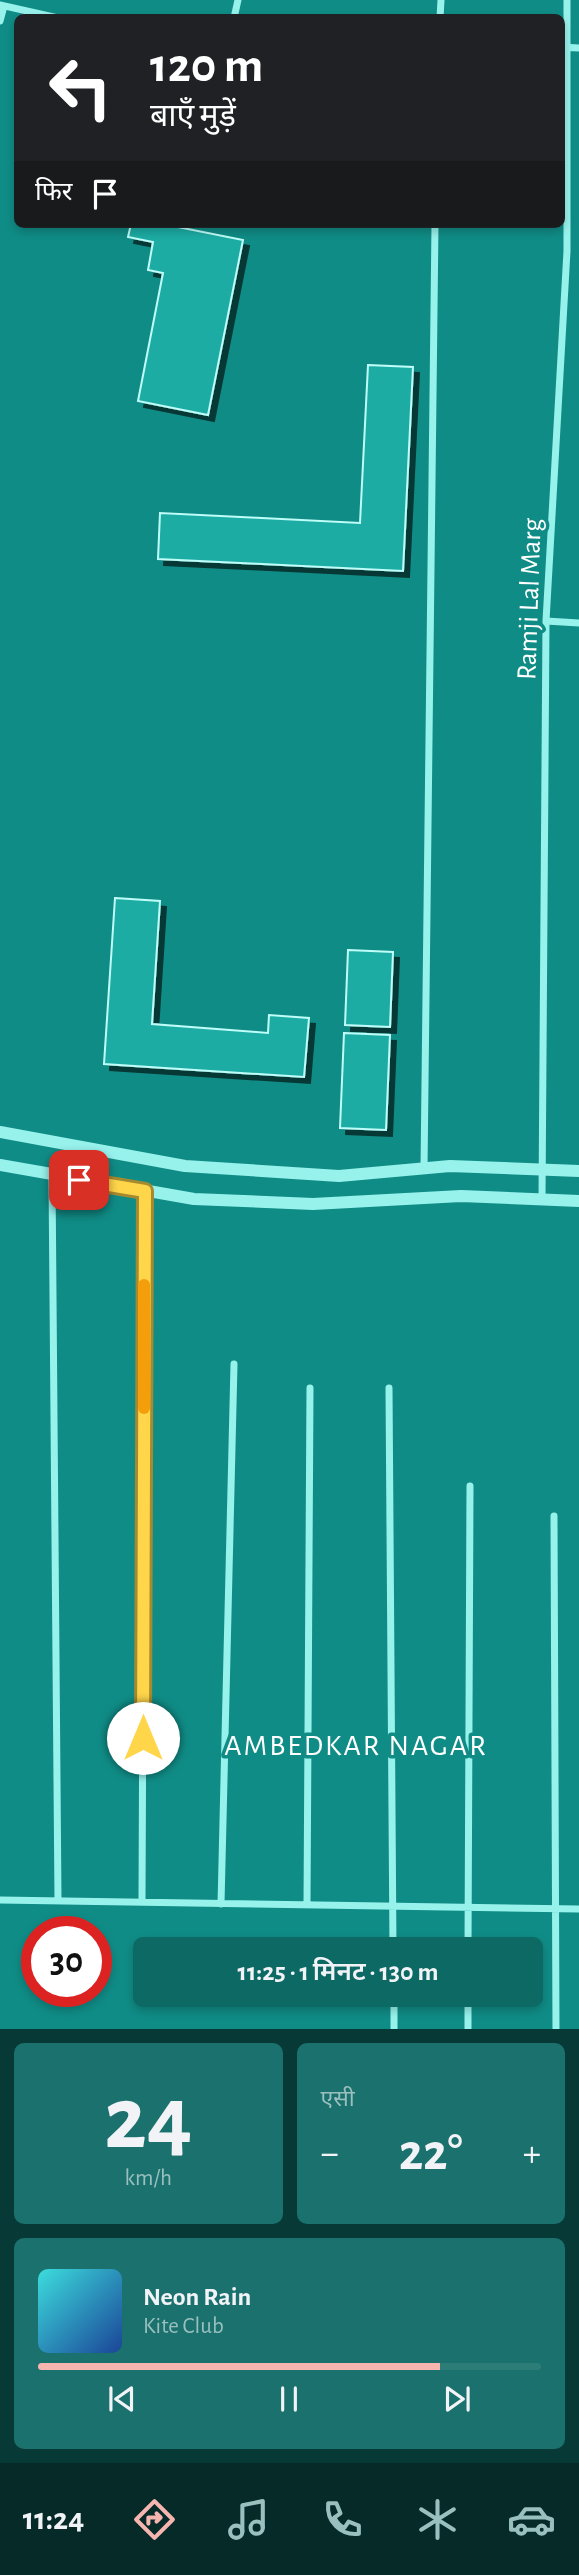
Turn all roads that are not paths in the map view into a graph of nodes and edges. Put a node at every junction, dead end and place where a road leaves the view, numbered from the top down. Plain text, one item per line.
1 (567, 0) edge
2 (2, 5) edge
3 (41, 14) edge
4 (0, 21) edge
5 (565, 32) edge
6 (565, 116) edge
7 (435, 228) edge
8 (567, 251) junction
9 (579, 251) edge
10 (546, 621) junction
11 (579, 624) edge
12 (0, 1132) edge
13 (0, 1166) edge
14 (424, 1169) junction
15 (543, 1170) junction
16 (579, 1171) edge
17 (52, 1175) junction
18 (145, 1191) junction
19 (542, 1200) junction
20 (579, 1201) edge
21 (234, 1364) dead end
22 (310, 1388) dead end
23 (389, 1388) dead end
24 (470, 1486) dead end
25 (554, 1516) dead end
26 (0, 1900) edge
27 (58, 1901) junction
28 (142, 1902) junction
29 (221, 1903) junction
30 (307, 1905) junction
31 (393, 1906) junction
32 (468, 1907) junction
33 (556, 1909) junction
34 (579, 1909) edge
35 (393, 1937) edge
36 (468, 1937) edge
37 (394, 2007) edge
38 (468, 2007) edge
39 (394, 2029) edge
40 (467, 2029) edge
41 (556, 2029) edge

1 - 5 street, Ramji Lal Marg
2 - 3 street
2 - 4 street
6 - 8 street, Ramji Lal Marg
7 - 14 street
8 - 9 street
8 - 10 street, Ramji Lal Marg
10 - 11 street
10 - 15 street, Ramji Lal Marg
12 - 14 street
13 - 17 street
14 - 15 street
15 - 16 street
15 - 19 street, Ramji Lal Marg
17 - 18 street
17 - 27 street
18 - 19 street
18 - 28 street
19 - 20 street
21 - 29 street
22 - 30 street
23 - 31 street
24 - 32 street
25 - 33 street
26 - 27 street
27 - 28 street
28 - 29 street
29 - 30 street
30 - 31 street
31 - 32 street
31 - 35 street
32 - 33 street
32 - 36 street
33 - 34 street
33 - 41 street
37 - 39 street
38 - 40 street

